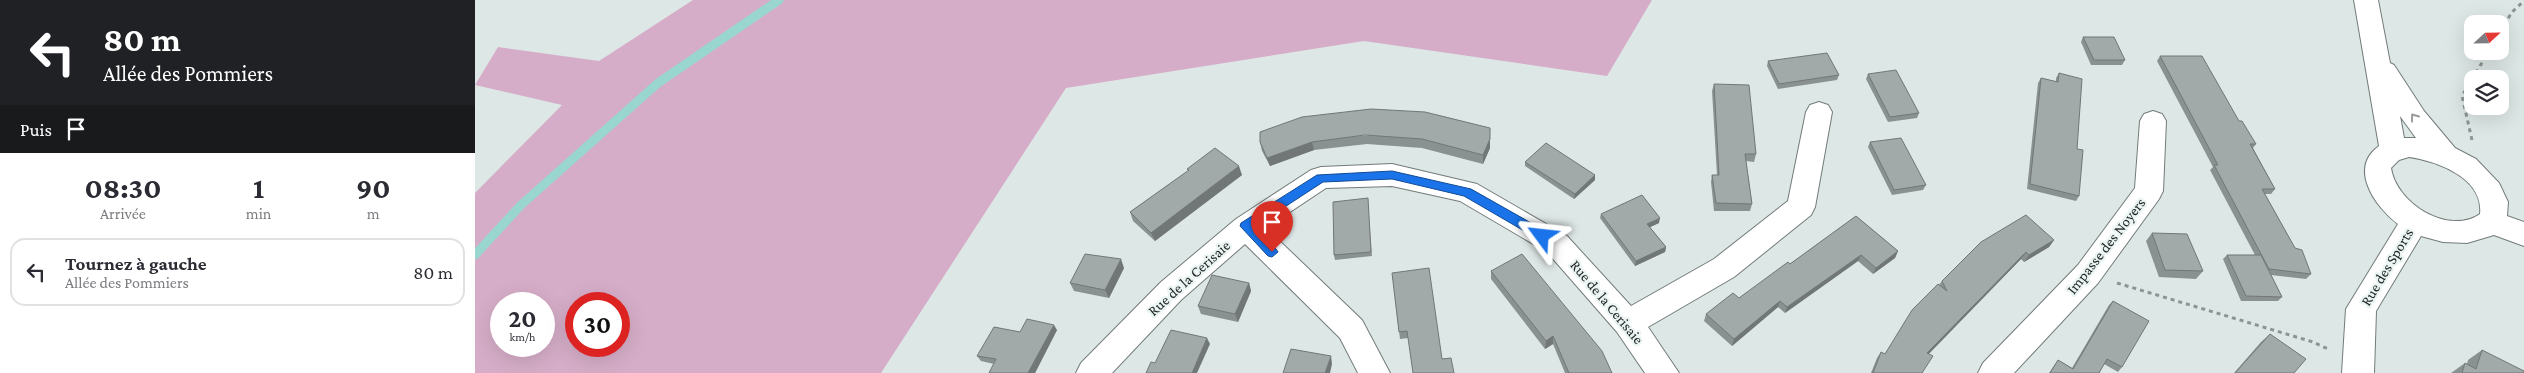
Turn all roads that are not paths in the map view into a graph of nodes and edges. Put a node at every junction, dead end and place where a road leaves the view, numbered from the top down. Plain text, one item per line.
1 (2366, 0) edge
2 (2376, 54) junction
3 (1819, 112) dead end
4 (2153, 121) dead end
5 (2393, 148) junction
6 (2445, 154) junction
7 (2415, 221) junction
8 (2492, 222) junction
9 (1246, 226) junction
10 (2524, 234) edge
11 (1627, 323) junction
12 (2358, 368) edge
13 (1092, 373) edge
14 (1374, 373) edge
15 (1663, 373) edge
16 (1993, 373) edge

1 - 2 street
2 - 5 street
6 -> 2 street
3 - 11 street
4 - 16 street, Impasse des Noyers
5 - 6 street
5 - 7 street
6 - 8 street
7 - 8 street
7 - 12 street, Rue des Sports
8 - 10 street
9 - 11 street, Rue de la Cerisaie
9 - 13 street, Rue de la Cerisaie
9 - 14 street
11 - 15 street, Rue de la Cerisaie

